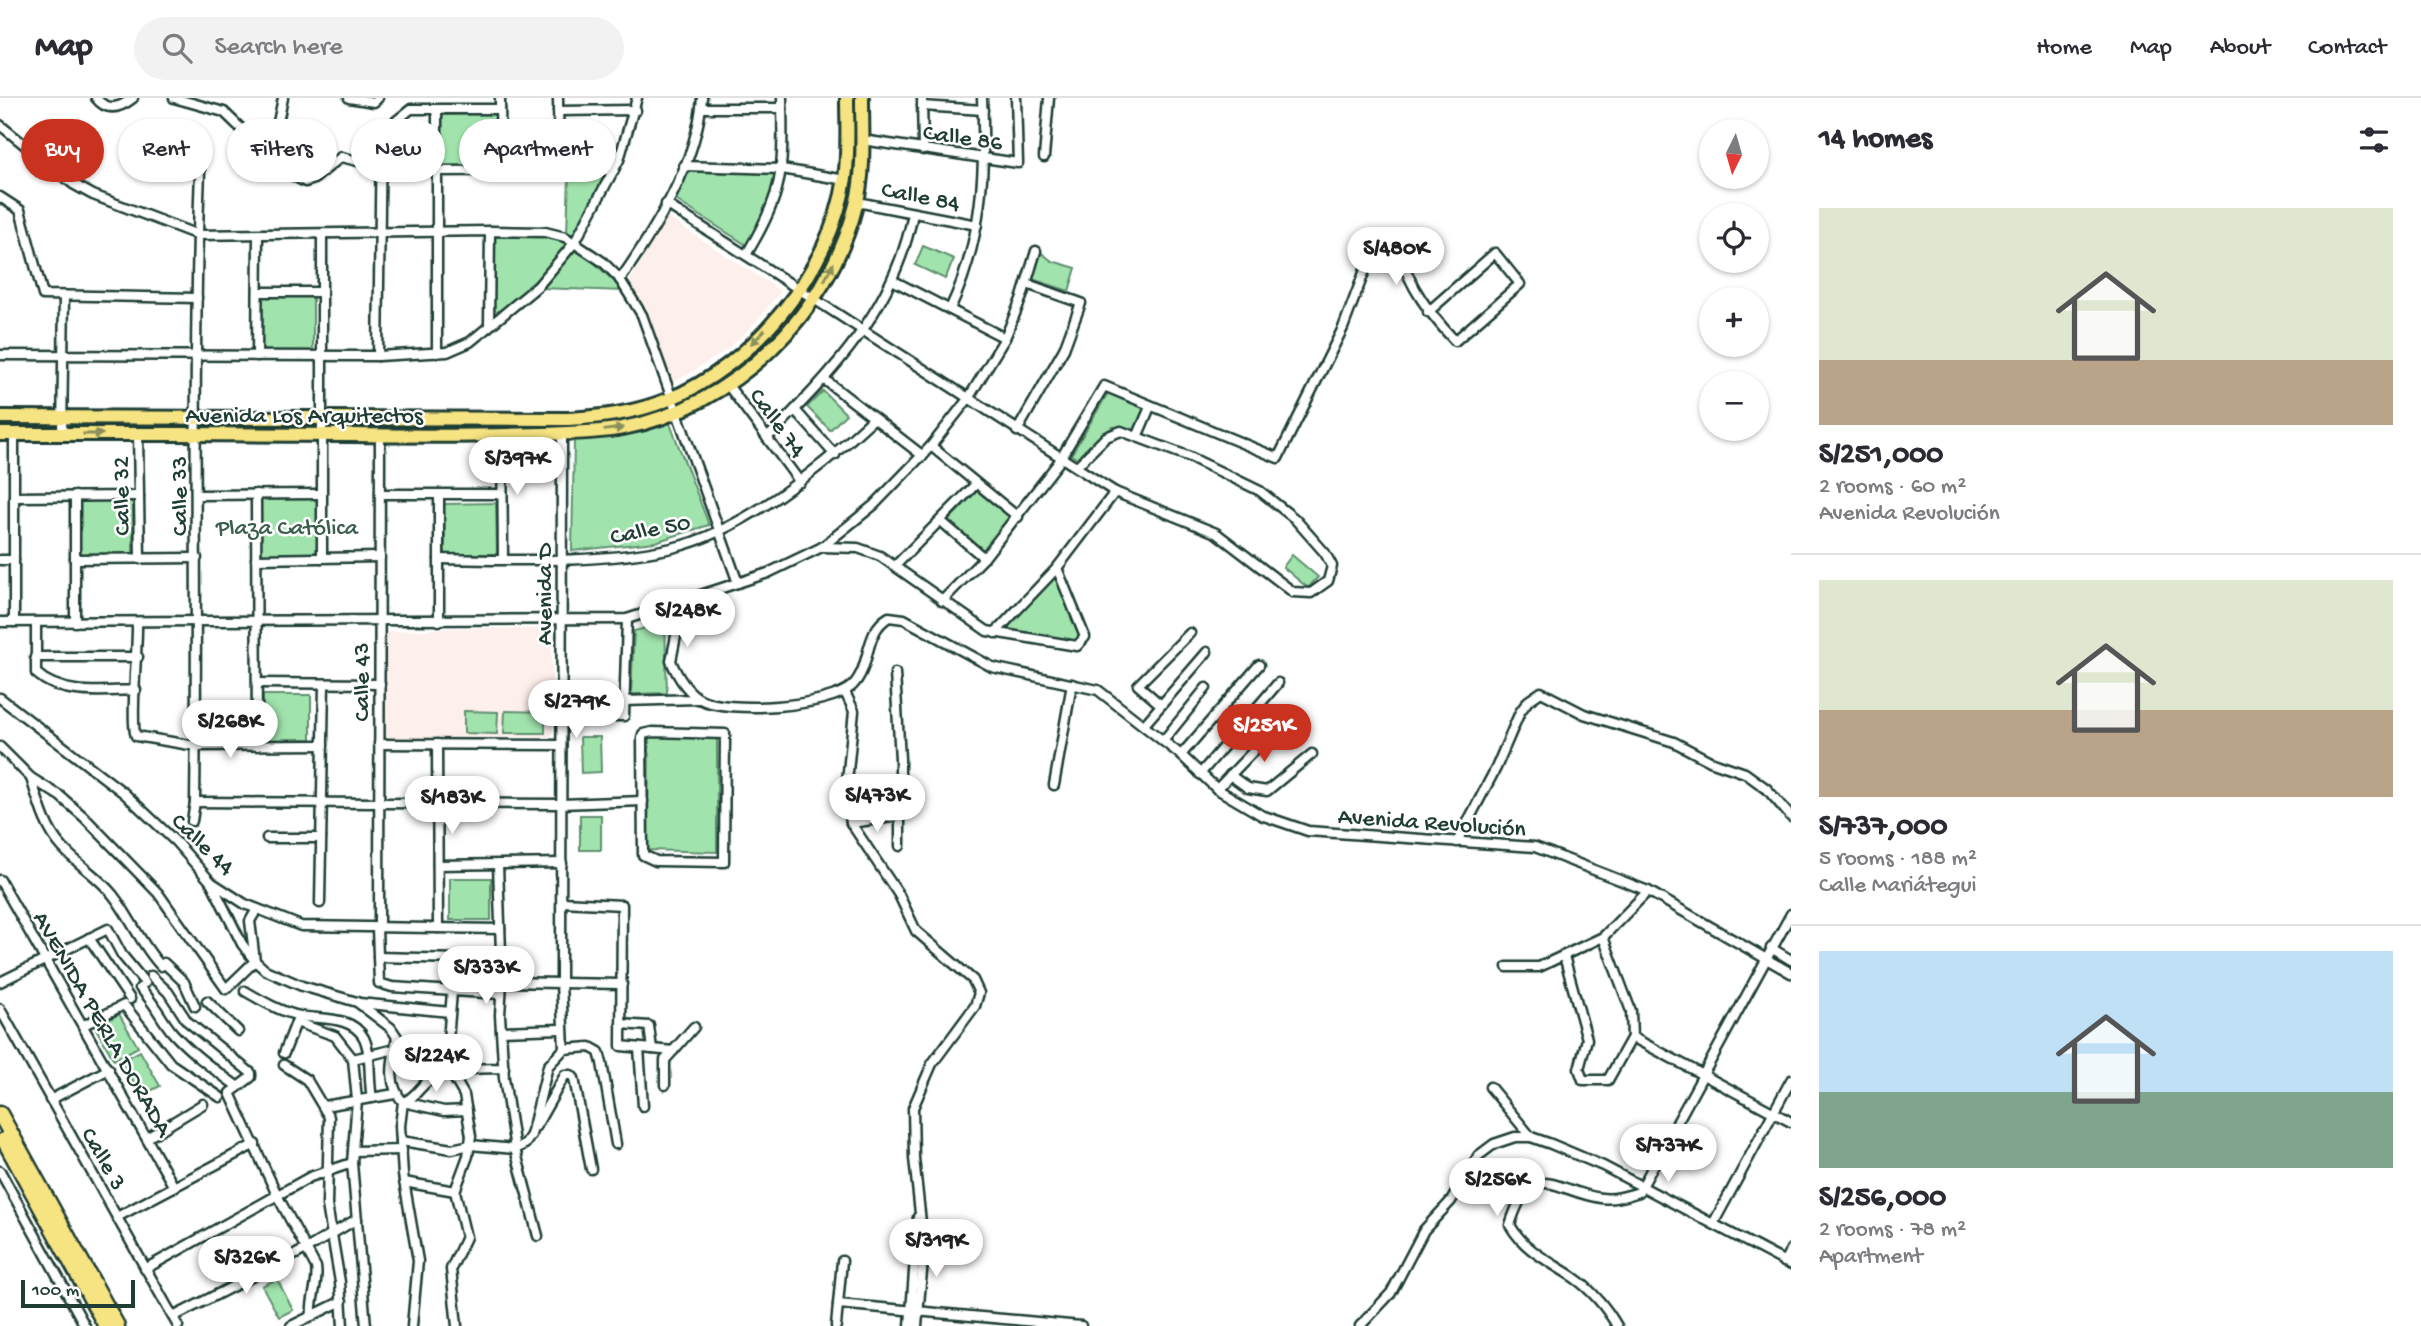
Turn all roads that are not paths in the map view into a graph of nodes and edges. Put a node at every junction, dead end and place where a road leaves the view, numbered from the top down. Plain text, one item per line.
1 (96, 98) edge
2 (133, 98) edge
3 (174, 98) edge
4 (283, 98) edge
5 (349, 98) edge
6 (378, 98) edge
7 (500, 98) edge
8 (558, 98) edge
9 (637, 98) edge
10 (782, 98) edge
11 (847, 98) edge
12 (862, 98) edge
13 (982, 98) edge
14 (1016, 98) edge
15 (1049, 98) edge
16 (922, 102) edge
17 (702, 103) edge
18 (782, 108) junction
19 (437, 109) junction
20 (500, 110) junction
21 (636, 110) junction
22 (983, 110) junction
23 (558, 111) junction
24 (231, 119) edge
25 (279, 119) edge
26 (398, 119) edge
27 (437, 119) edge
28 (500, 119) edge
29 (558, 119) edge
30 (0, 125) edge
31 (862, 141) junction
32 (923, 150) junction
33 (1044, 157) dead end
34 (985, 159) junction
35 (616, 165) edge
36 (684, 166) junction
37 (782, 169) junction
38 (845, 180) junction
39 (200, 182) edge
40 (380, 182) edge
41 (438, 182) edge
42 (608, 182) edge
43 (0, 197) edge
44 (857, 202) junction
45 (666, 204) junction
46 (913, 213) junction
47 (977, 226) junction
48 (489, 231) junction
49 (438, 232) junction
50 (379, 233) junction
51 (322, 234) junction
52 (198, 235) junction
53 (258, 235) junction
54 (575, 242) junction
55 (1036, 251) dead end
56 (746, 255) junction
57 (620, 280) junction
58 (892, 280) junction
59 (1027, 284) junction
60 (798, 289) junction
61 (258, 292) junction
62 (321, 292) junction
63 (64, 296) junction
64 (197, 298) junction
65 (813, 300) junction
66 (950, 309) junction
67 (1428, 312) junction
68 (489, 325) junction
69 (863, 331) junction
70 (1005, 338) junction
71 (437, 353) junction
72 (63, 354) junction
73 (0, 355) edge
74 (197, 356) junction
75 (257, 356) junction
76 (320, 356) junction
77 (377, 356) junction
78 (825, 380) junction
79 (727, 384) junction
80 (670, 399) junction
81 (968, 399) junction
82 (1150, 407) junction
83 (795, 410) junction
84 (675, 412) junction
85 (0, 418) edge
86 (62, 418) junction
87 (197, 418) junction
88 (321, 419) junction
89 (872, 420) junction
90 (1017, 431) junction
91 (138, 433) junction
92 (562, 433) junction
93 (0, 434) edge
94 (15, 434) junction
95 (62, 434) junction
96 (198, 434) junction
97 (321, 435) junction
98 (502, 435) junction
99 (1138, 435) junction
100 (380, 436) junction
101 (767, 438) junction
102 (931, 446) junction
103 (835, 455) junction
104 (923, 456) junction
105 (1063, 457) junction
106 (1077, 466) junction
107 (800, 482) junction
108 (976, 484) junction
109 (1115, 492) junction
110 (256, 494) junction
111 (321, 494) junction
112 (380, 494) junction
113 (439, 494) junction
114 (198, 495) junction
115 (502, 495) junction
116 (75, 496) junction
117 (139, 496) junction
118 (14, 497) junction
119 (1018, 517) junction
120 (942, 522) junction
121 (719, 531) junction
122 (822, 547) junction
123 (380, 557) junction
124 (562, 557) junction
125 (197, 558) junction
126 (322, 558) junction
127 (984, 558) junction
128 (75, 559) junction
129 (140, 559) junction
130 (256, 559) junction
131 (439, 559) junction
132 (503, 559) junction
133 (0, 560) edge
134 (14, 560) junction
135 (895, 566) junction
136 (1057, 568) junction
137 (738, 583) junction
138 (942, 601) junction
139 (677, 605) junction
140 (561, 619) junction
141 (627, 619) junction
142 (257, 621) junction
143 (439, 621) junction
144 (0, 622) edge
145 (14, 622) junction
146 (36, 622) junction
147 (75, 622) junction
148 (137, 622) junction
149 (197, 622) junction
150 (380, 622) junction
151 (995, 633) junction
152 (1190, 633) dead end
153 (1207, 652) dead end
154 (36, 657) junction
155 (138, 657) junction
156 (1259, 665) dead end
157 (895, 673) dead end
158 (258, 684) junction
159 (324, 684) junction
160 (380, 684) junction
161 (1072, 684) junction
162 (1278, 684) dead end
163 (1206, 688) dead end
164 (136, 690) junction
165 (845, 692) junction
166 (0, 698) edge
167 (699, 699) junction
168 (623, 701) junction
169 (1161, 705) junction
170 (561, 716) junction
171 (1287, 716) dead end
172 (1144, 725) junction
173 (1163, 741) junction
174 (379, 744) junction
175 (438, 744) junction
176 (323, 745) junction
177 (561, 745) junction
178 (196, 746) junction
179 (257, 746) junction
180 (0, 747) edge
181 (1312, 754) dead end
182 (1181, 755) junction
183 (1200, 774) junction
184 (1230, 775) junction
185 (31, 778) junction
186 (1054, 785) dead end
187 (1217, 789) junction
188 (643, 801) junction
189 (195, 802) junction
190 (321, 803) junction
191 (380, 803) junction
192 (438, 803) junction
193 (561, 804) junction
194 (900, 816) junction
195 (1791, 816) edge
196 (192, 821) dead end
197 (851, 823) junction
198 (267, 838) dead end
199 (321, 838) junction
200 (1457, 842) junction
201 (900, 846) dead end
202 (562, 863) junction
203 (438, 865) junction
204 (498, 866) junction
205 (0, 880) edge
206 (211, 882) junction
207 (1648, 891) junction
208 (562, 902) junction
209 (320, 903) dead end
210 (257, 909) junction
211 (1791, 914) edge
212 (378, 928) junction
213 (438, 928) junction
214 (500, 929) junction
215 (1603, 937) junction
216 (89, 938) junction
217 (1771, 948) junction
218 (1564, 956) junction
219 (378, 957) junction
220 (46, 959) junction
221 (1765, 959) junction
222 (501, 960) junction
223 (1791, 960) edge
224 (255, 961) junction
225 (1507, 967) dead end
226 (1791, 973) edge
227 (0, 982) edge
228 (502, 982) junction
229 (561, 982) junction
230 (146, 983) junction
231 (622, 984) junction
232 (245, 991) dead end
233 (452, 992) junction
234 (500, 994) junction
235 (130, 999) dead end
236 (207, 1001) dead end
237 (358, 1002) junction
238 (195, 1006) dead end
239 (0, 1009) edge
240 (450, 1012) junction
241 (297, 1019) junction
242 (621, 1024) junction
243 (84, 1025) junction
244 (694, 1027) dead end
245 (561, 1029) junction
246 (238, 1031) dead end
247 (501, 1031) junction
248 (1632, 1037) junction
249 (639, 1048) junction
250 (395, 1049) junction
251 (564, 1049) junction
252 (652, 1049) junction
253 (673, 1051) junction
254 (284, 1053) dead end
255 (368, 1055) junction
256 (353, 1059) junction
257 (284, 1065) dead end
258 (504, 1068) junction
259 (109, 1069) junction
260 (450, 1071) junction
261 (1701, 1074) junction
262 (1791, 1080) edge
263 (665, 1085) dead end
264 (237, 1087) junction
265 (1490, 1087) dead end
266 (396, 1094) junction
267 (220, 1097) dead end
268 (372, 1098) junction
269 (50, 1100) junction
270 (357, 1100) junction
271 (403, 1102) junction
272 (203, 1104) dead end
273 (324, 1106) junction
274 (643, 1107) dead end
275 (467, 1110) junction
276 (1773, 1113) junction
277 (0, 1114) edge
278 (1791, 1122) edge
279 (0, 1133) edge
280 (531, 1135) junction
281 (1531, 1137) junction
282 (147, 1138) junction
283 (255, 1144) junction
284 (616, 1144) dead end
285 (402, 1146) junction
286 (470, 1146) junction
287 (515, 1149) junction
288 (353, 1151) junction
289 (352, 1163) junction
290 (591, 1169) dead end
291 (0, 1171) edge
292 (326, 1171) junction
293 (404, 1182) junction
294 (174, 1186) junction
295 (1643, 1186) junction
296 (455, 1191) junction
297 (278, 1196) junction
298 (117, 1217) junction
299 (357, 1219) junction
300 (1713, 1224) junction
301 (331, 1236) junction
302 (538, 1236) dead end
303 (306, 1249) junction
304 (1791, 1249) edge
305 (842, 1261) dead end
306 (1788, 1264) edge
307 (145, 1269) junction
308 (342, 1301) junction
309 (838, 1304) junction
310 (914, 1311) junction
311 (312, 1316) junction
312 (173, 1317) junction
313 (305, 1323) edge
314 (85, 1326) edge
315 (106, 1326) edge
316 (117, 1326) edge
317 (178, 1326) edge
318 (291, 1326) edge
319 (343, 1326) edge
320 (366, 1326) edge
321 (412, 1326) edge
322 (457, 1326) edge
323 (836, 1326) edge
324 (909, 1326) edge
325 (916, 1326) edge
326 (1081, 1326) edge
327 (1360, 1326) edge
328 (1618, 1326) edge

1 - 2 street
3 - 24 street
4 - 25 street
5 - 6 street
7 - 20 street
8 - 23 street
9 - 21 street
10 - 18 street
11 - 38 main road, Avenida Los Arquitectos
12 - 31 main road, Avenida Los Arquitectos
13 - 22 street
14 - 34 street, Calle 86
15 - 33 street
16 - 22 street
16 - 32 street
17 - 18 street
17 - 36 street
18 - 37 street
19 - 20 street
19 - 26 street
19 - 27 street
20 - 28 street
21 - 23 street
21 - 35 street
22 - 34 street
23 - 29 street
30 - 52 street
31 - 32 street, Calle 86
31 - 44 main road, Avenida Los Arquitectos
32 - 34 street, Calle 86
34 - 47 street
36 - 37 street
36 - 45 street
37 - 38 street
37 - 56 street
38 - 60 main road, Avenida Los Arquitectos
39 - 52 street, Calle 33
40 - 50 street
41 - 49 street
42 - 54 street
43 - 63 street
44 - 46 street, Calle 84
65 -> 44 main road, Avenida Los Arquitectos
45 - 56 street
45 - 57 street
46 - 47 street, Calle 84
46 - 58 street
47 - 66 street
48 - 49 street
48 - 54 street
48 - 68 street
49 - 50 street
49 - 71 street
50 - 51 street
50 - 77 street
51 - 53 street
51 - 62 street
52 - 53 street
52 - 64 street, Calle 33
53 - 61 street
54 - 57 street
54 - 68 street
55 - 59 street
56 - 60 street
57 - 80 street
58 - 66 street
58 - 69 street
59 - 70 street
59 - 90 street
60 - 65 street
60 -> 80 main road, Avenida Los Arquitectos
61 - 62 street
61 - 75 street
62 - 76 street
63 - 64 street
63 - 72 street
64 - 74 street, Calle 33
65 - 69 street
65 - 79 main road, Avenida Los Arquitectos
66 - 70 street
67 - 67 street
67 - 82 street
68 - 71 street
69 - 78 street
69 - 81 street
70 - 81 street
71 - 77 street
72 - 73 street
72 - 74 street
72 - 86 street
74 - 75 street
74 - 87 street, Calle 33
75 - 76 street
76 - 77 street
76 - 88 street
78 - 83 street
78 - 89 street
79 - 84 main road, Avenida Los Arquitectos
79 - 101 street, Calle 74
80 - 84 street
80 - 88 main road, Avenida Los Arquitectos
81 - 90 street
81 - 102 street
82 - 99 street
82 - 105 street
83 - 101 street
83 - 103 street
92 -> 84 main road, Avenida Los Arquitectos
84 - 121 street
85 - 86 main road, Avenida Los Arquitectos
86 - 87 main road, Avenida Los Arquitectos
86 - 95 street
87 - 88 main road, Avenida Los Arquitectos
87 - 96 street, Calle 33
88 - 97 street
89 - 103 street, Calle 50
89 - 104 street
90 - 105 street
95 -> 91 main road, Avenida Los Arquitectos
91 - 96 main road, Avenida Los Arquitectos
91 - 117 street, Calle 32
92 - 98 main road, Avenida Los Arquitectos
92 - 124 street, Avenida D
93 - 94 main road, Avenida Los Arquitectos
94 - 95 main road, Avenida Los Arquitectos
94 - 118 street
96 - 97 main road, Avenida Los Arquitectos
96 - 114 street, Calle 33
97 - 100 main road, Avenida Los Arquitectos
97 - 111 street
98 - 100 main road, Avenida Los Arquitectos
98 - 115 street
99 - 106 street
99 - 109 street
100 - 112 street, Calle 43
101 - 107 street, Calle 74
102 - 104 street
102 - 108 street
103 - 107 street, Calle 50
104 - 122 street
105 - 106 street
105 - 119 street
106 - 109 street
107 - 121 street, Calle 50
108 - 119 street
108 - 120 street
109 - 136 street
110 - 111 street
110 - 114 street
110 - 130 street
111 - 126 street
112 - 113 street
112 - 123 street, Calle 43
113 - 115 street
113 - 131 street
114 - 125 street, Calle 33
115 - 132 street
116 - 117 street
116 - 118 street
116 - 128 street
117 - 129 street, Calle 32
118 - 134 street
119 - 127 street
120 - 127 street
120 - 135 street
121 - 124 street, Calle 50
121 - 137 street
122 - 135 street
122 - 137 street
123 - 126 street
123 - 150 street, Calle 43
124 - 132 street, Calle 50
124 - 140 street, Avenida D
125 - 129 street
125 - 149 street, Calle 33
126 - 130 street
127 - 138 street
128 - 129 street
128 - 147 street
130 - 142 street
131 - 132 street, Calle 50
131 - 143 street
133 - 134 street
134 - 145 street
135 - 138 street
136 - 151 street
136 - 151 street
137 - 139 street
138 - 151 street
139 - 141 street
139 - 167 street
140 - 141 street
140 - 143 street
140 - 170 street, Avenida D
141 - 168 street
142 - 149 street
142 - 150 street
142 - 158 street
143 - 150 street
144 - 145 street
145 - 146 street
146 - 147 street
146 - 154 street
147 - 148 street
148 - 149 street
148 - 155 street
149 - 178 street, Calle 33
150 - 160 street, Calle 43
152 - 169 street
153 - 169 street
154 - 155 street
154 - 164 street
155 - 164 street
156 - 182 street
157 - 194 street
158 - 159 street
158 - 179 street
159 - 160 street
159 - 176 street
160 - 174 street, Calle 43
161 - 165 street, Avenida Revolución
161 - 172 street, Avenida Revolución
161 - 186 street
162 - 183 street
163 - 173 street
164 - 178 street
165 - 167 street
165 - 197 street
166 - 206 street, Calle 44
167 - 168 street
168 - 170 street
169 - 172 street
170 - 177 street, Avenida D
171 - 184 street
172 - 173 street, Avenida Revolución
173 - 182 street, Avenida Revolución
174 - 175 street
174 - 191 street, Calle 43
175 - 177 street
175 - 192 street
176 - 179 street
176 - 190 street
177 - 193 street, Avenida D
178 - 179 street
178 - 189 street, Calle 33
180 - 185 street
181 - 184 street
182 - 183 street, Avenida Revolución
183 - 187 street, Avenida Revolución
184 - 187 street
185 - 224 street
185 - 238 street
187 - 200 street, Avenida Revolución
188 - 188 street
188 - 193 street
189 - 190 street
189 - 196 street, Calle 33
190 - 191 street
190 - 199 street
191 - 192 street
191 - 212 street, Calle 43
192 - 193 street
192 - 203 street
193 - 202 street, Avenida D
194 - 197 street
194 - 201 street
195 - 200 street
197 - 310 street
198 - 199 street
199 - 209 street
200 - 207 street, Avenida Revolución
202 - 204 street
202 - 208 street, Avenida D
203 - 204 street
203 - 213 street
204 - 214 street
205 - 220 street, AVENIDA PERLA DORADA
206 - 210 street, Calle 44
206 - 224 street
207 - 215 street
207 - 221 street, Avenida Revolución
208 - 229 street, Avenida D
208 - 231 street
210 - 212 street, Calle 44
210 - 224 street
211 - 217 street
212 - 213 street, Calle 44
212 - 219 street, Calle 43
213 - 214 street, Calle 44
214 - 222 street
215 - 218 street
215 - 248 street
216 - 220 street
216 - 230 street
216 - 235 street
217 - 221 street
217 - 223 street
218 - 225 street
218 - 248 street
219 - 222 street
219 - 233 street, Calle 43
220 - 227 street
220 - 243 street, AVENIDA PERLA DORADA
221 - 226 street, Avenida Revolución
221 - 261 street
222 - 228 street
224 - 237 street
228 - 229 street
228 - 234 street
229 - 231 street
229 - 245 street, Avenida D
230 - 264 street
230 - 264 street
231 - 242 street
232 - 241 street
233 - 234 street
233 - 240 street
234 - 247 street
236 - 246 street
237 - 240 street
237 - 250 street
239 - 269 street, Calle 3
240 - 260 street
241 - 254 street
241 - 255 street
241 - 256 street
242 - 249 street
242 - 252 street
243 - 259 street, AVENIDA PERLA DORADA
243 - 267 street
244 - 253 street
245 - 247 street
245 - 251 street, Avenida D
247 - 258 street
248 - 261 street
249 - 252 street
249 - 274 street
250 - 255 street
250 - 266 street
251 - 280 street
251 - 284 street
252 - 253 street
253 - 263 street
255 - 256 street
255 - 268 street
256 - 270 street
257 - 273 street
258 - 260 street
258 - 287 street
259 - 269 street
259 - 282 street, AVENIDA PERLA DORADA
260 - 271 street
260 - 275 street
261 - 276 street
261 - 295 street
262 - 276 street
264 - 283 street
265 - 281 street
266 - 268 street
266 - 271 street
268 - 270 street
269 - 298 street, Calle 3
270 - 273 street
270 - 288 street
271 - 275 street
271 - 285 street
272 - 282 street
273 - 292 street
275 - 286 street
276 - 278 street
276 - 300 street
277 - 316 highway
279 - 315 highway
280 - 287 street
280 - 290 street
281 - 295 street
281 - 327 street
282 - 294 street, AVENIDA PERLA DORADA
283 - 294 street
283 - 297 street
285 - 286 street
285 - 288 street
285 - 293 street
286 - 287 street
286 - 296 street
287 - 302 street
288 - 289 street
289 - 292 street
289 - 299 street
291 - 314 street
292 - 297 street
292 - 301 street
293 - 296 street
293 - 321 street
294 - 298 street
295 - 300 street
295 - 328 street
296 - 322 street
297 - 303 street
297 - 307 street
298 - 307 street, Calle 3
299 - 301 street
299 - 320 street
300 - 306 street
301 - 303 street
301 - 308 street
303 - 311 street
303 - 312 street
304 - 306 street
305 - 309 street
307 - 312 street, Calle 3
308 - 311 street
308 - 319 street
309 - 310 street
309 - 323 street
310 - 324 street
310 - 325 street
310 - 326 street
311 - 313 street
312 - 317 street, Calle 3
313 - 318 street

